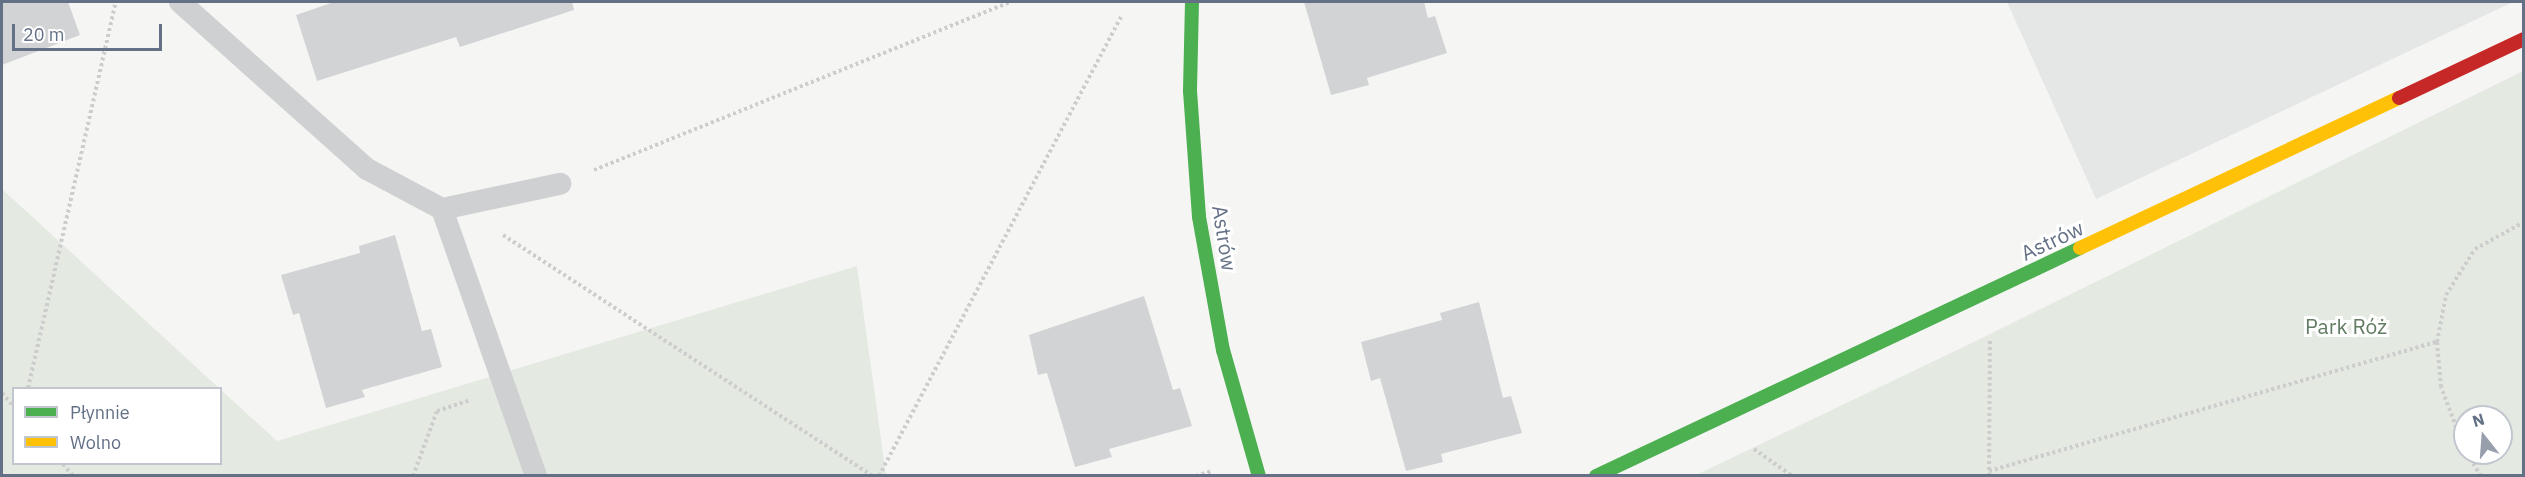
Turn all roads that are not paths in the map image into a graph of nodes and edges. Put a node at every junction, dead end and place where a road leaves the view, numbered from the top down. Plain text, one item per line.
1 (180, 2) edge
2 (1192, 2) edge
3 (2523, 39) edge
4 (560, 184) road end
5 (442, 209) junction
6 (536, 476) edge
7 (1259, 476) edge
8 (1596, 476) edge

1 - 5 lane
2 - 7 street, Astrów
3 - 8 street, Astrów
4 - 5 lane
5 - 6 lane

